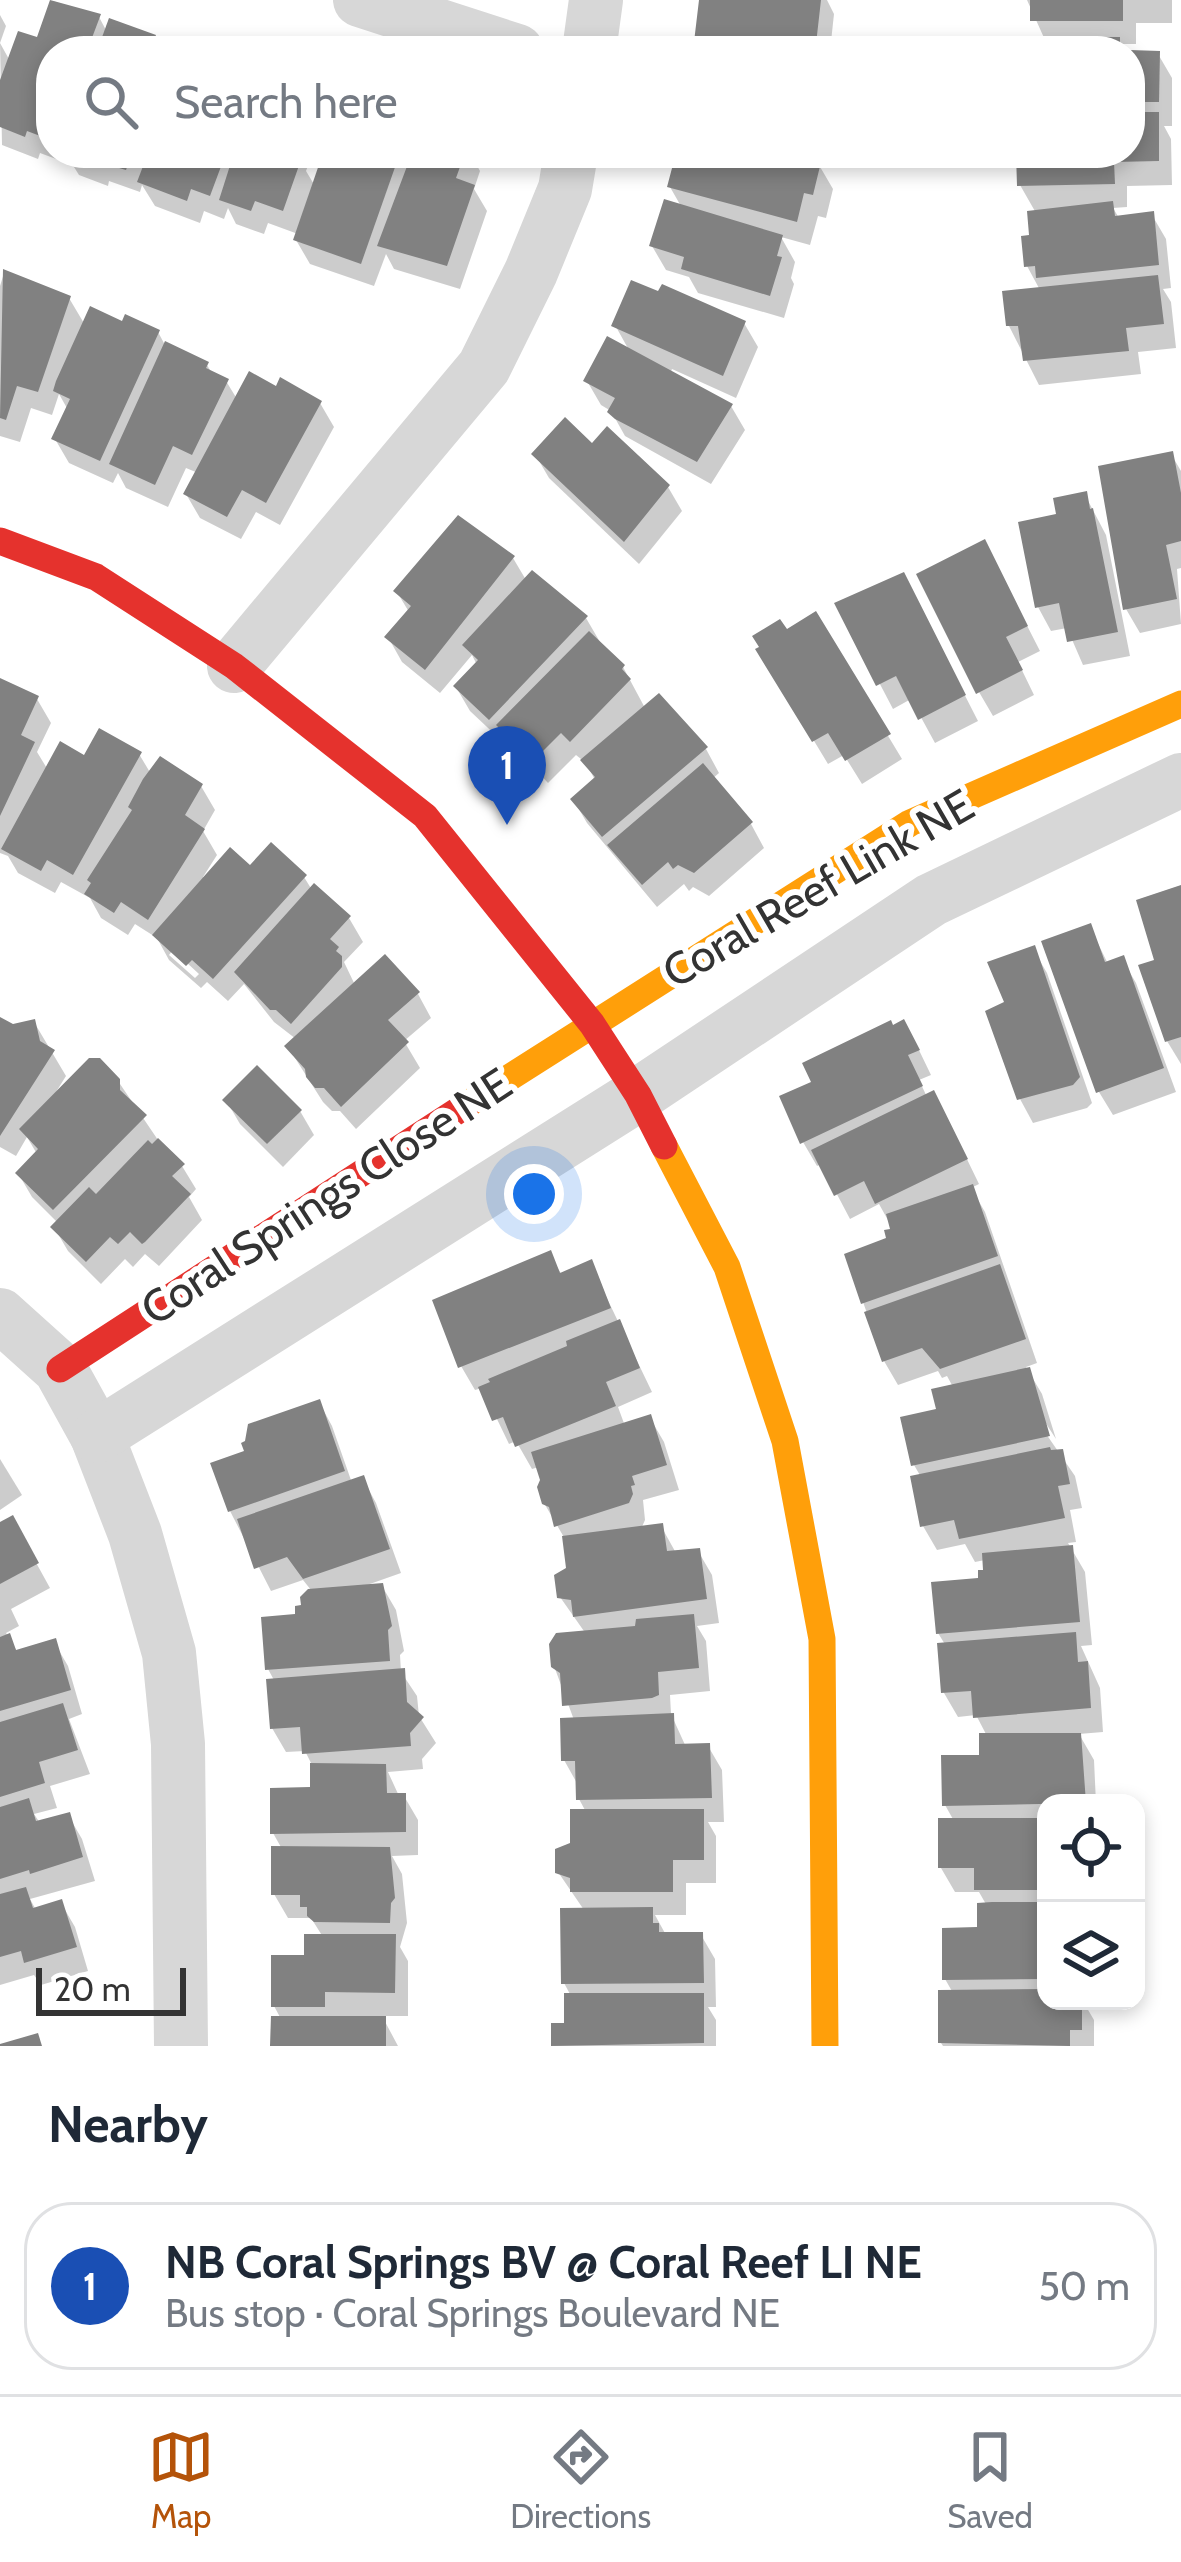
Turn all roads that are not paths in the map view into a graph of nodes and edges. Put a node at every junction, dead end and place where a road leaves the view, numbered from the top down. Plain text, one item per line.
1 (360, 0) edge
2 (596, 0) edge
3 (471, 36) edge
4 (591, 36) edge
5 (568, 168) edge
6 (0, 541) edge
7 (234, 666) junction
8 (1181, 704) edge
9 (1181, 780) edge
10 (592, 1024) junction
11 (638, 1094) junction
12 (0, 1315) edge
13 (60, 1370) junction
14 (97, 1436) junction
15 (181, 2046) edge
16 (825, 2046) edge

1 - 3 street
2 - 4 street
5 - 7 street
6 - 7 street
7 - 10 street
8 - 10 street, Coral Reef Link NE
9 - 11 street, Coral Reef Link NE
10 - 11 street
10 - 13 street, Coral Springs Close NE
11 - 14 street, Coral Springs Close NE
11 - 16 street
12 - 13 street
13 - 14 street
14 - 15 street

